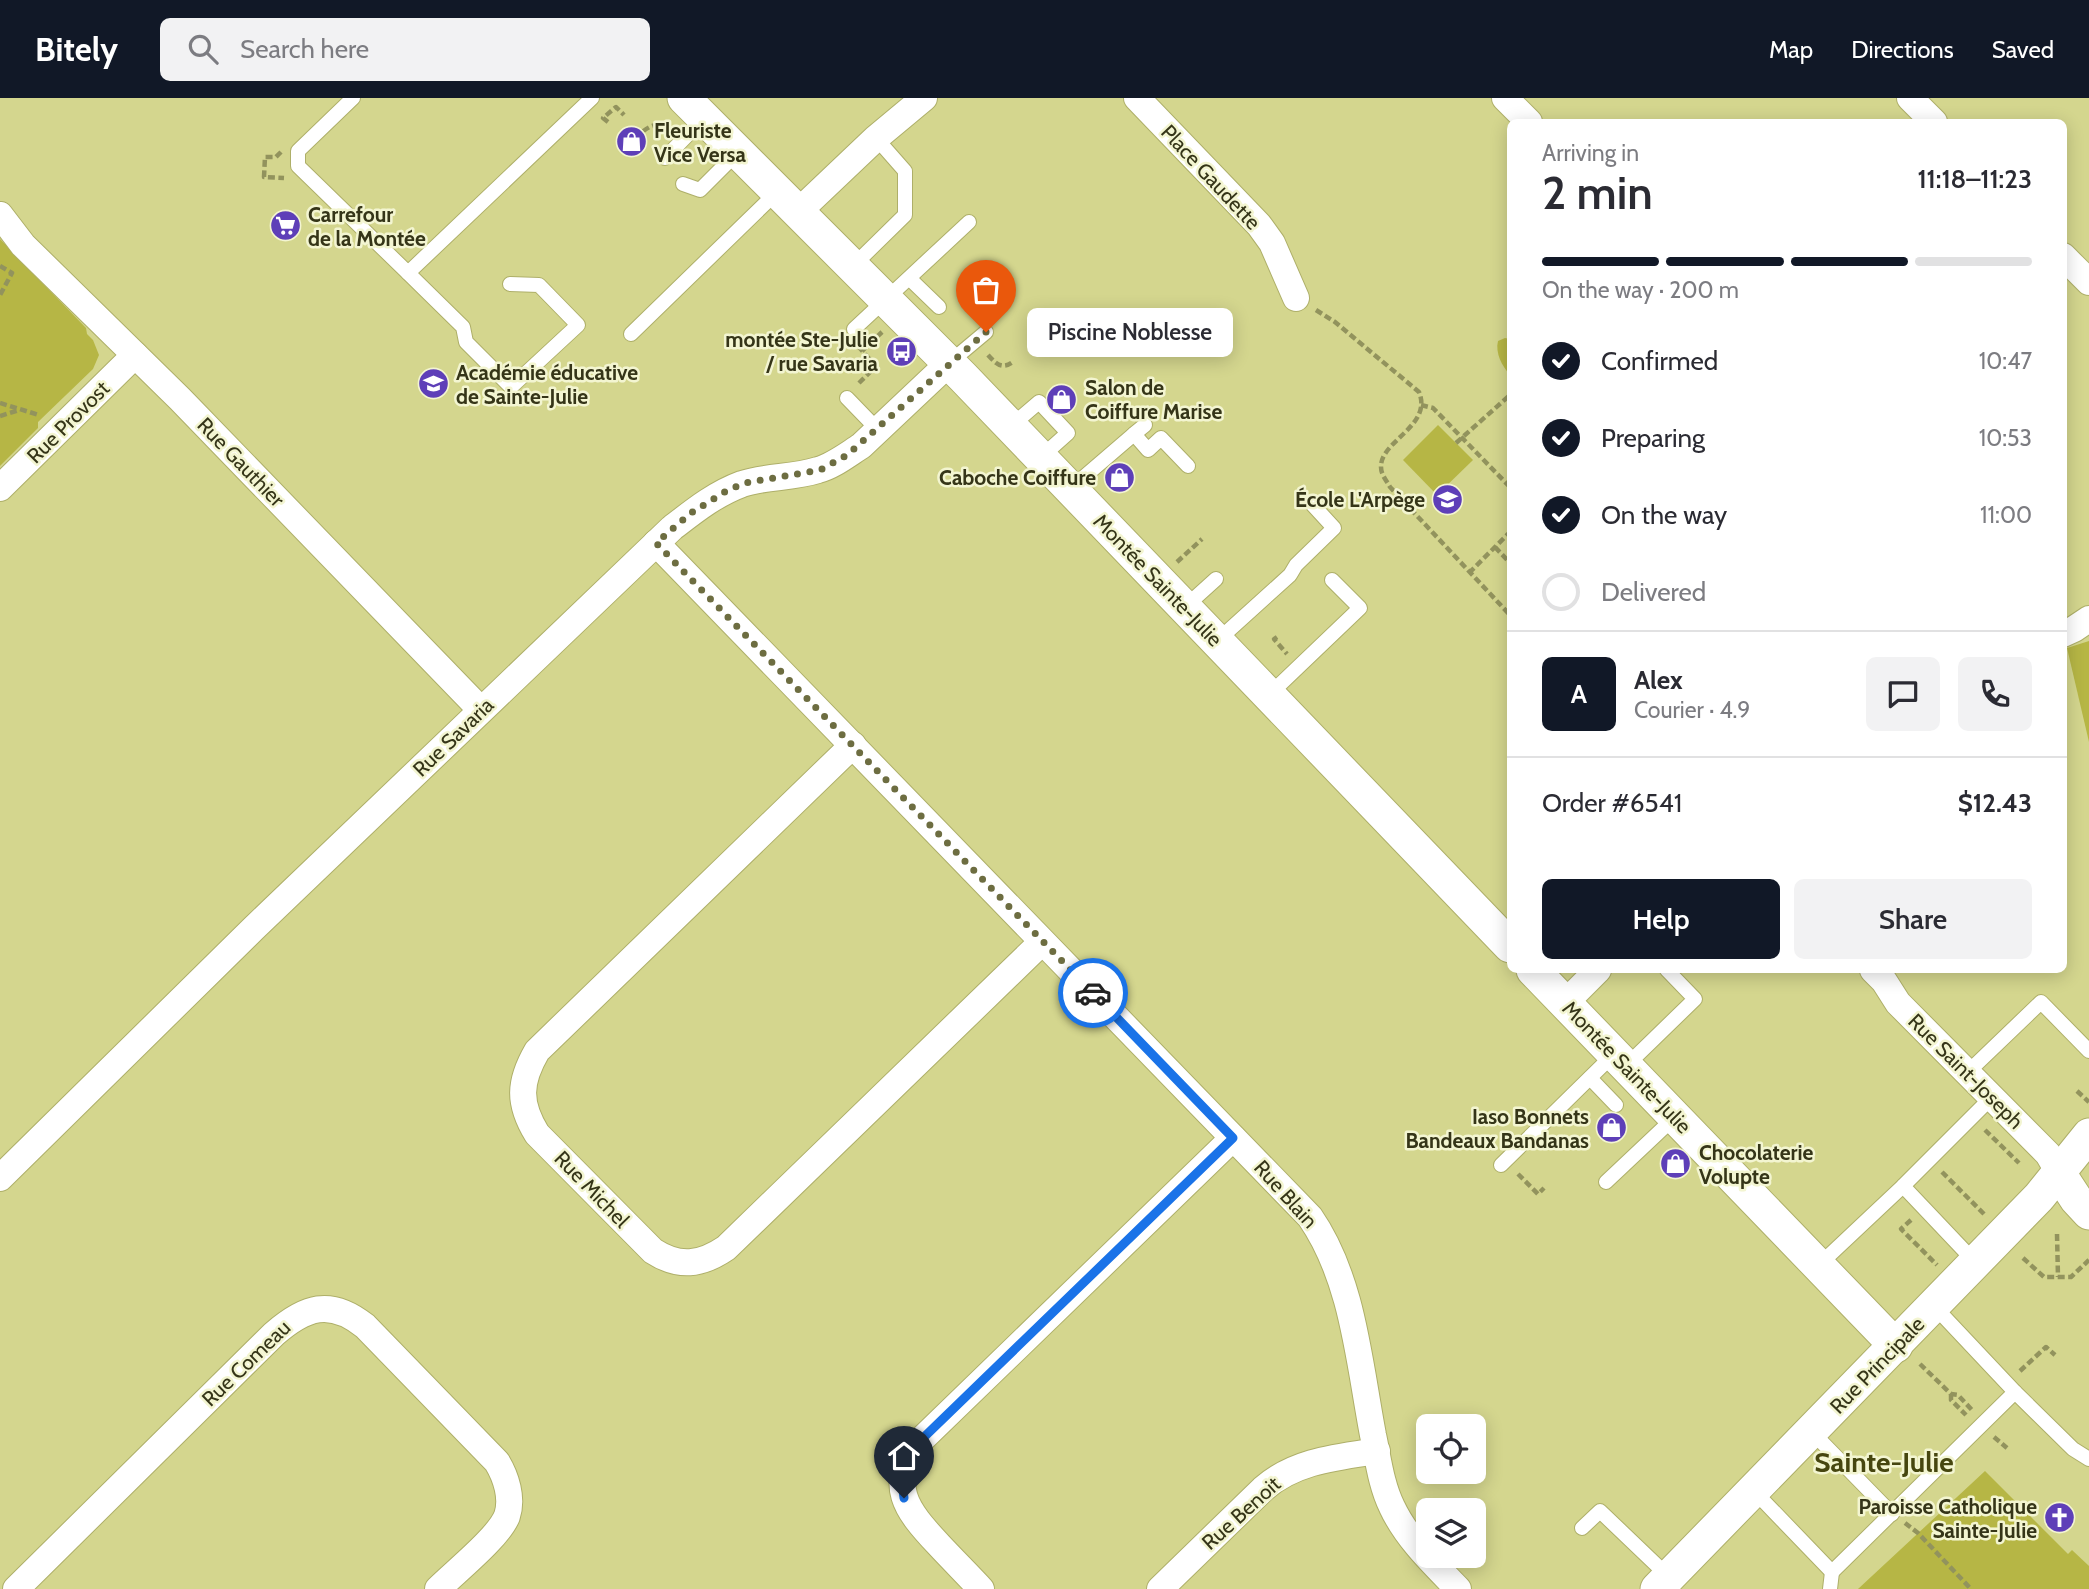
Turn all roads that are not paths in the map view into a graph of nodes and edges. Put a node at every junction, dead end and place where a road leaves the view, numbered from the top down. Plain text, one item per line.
1 (353, 98) edge
2 (592, 98) edge
3 (924, 98) edge
4 (1137, 98) edge
5 (1505, 98) edge
6 (1910, 98) edge
7 (694, 108) edge
8 (1527, 119) edge
9 (1931, 119) edge
10 (876, 138) junction
11 (738, 152) junction
12 (665, 158) dead end
13 (683, 184) dead end
14 (788, 202) junction
15 (0, 215) edge
16 (969, 222) dead end
17 (2067, 260) edge
18 (853, 266) junction
19 (408, 273) junction
20 (2089, 282) edge
21 (510, 284) dead end
22 (1296, 298) dead end
23 (894, 302) junction
24 (939, 307) dead end
25 (855, 329) dead end
26 (986, 332) dead end
27 (631, 334) dead end
28 (135, 355) junction
29 (949, 363) junction
30 (846, 398) dead end
31 (878, 430) junction
32 (1188, 466) dead end
33 (0, 488) edge
34 (1070, 489) junction
35 (1312, 505) dead end
36 (656, 543) junction
37 (1216, 579) dead end
38 (1332, 580) dead end
39 (1185, 607) junction
40 (2089, 619) edge
41 (2067, 632) edge
42 (1217, 641) junction
43 (1269, 695) junction
44 (481, 710) junction
45 (853, 745) junction
46 (1042, 942) junction
47 (1507, 943) edge
48 (1536, 973) edge
49 (1595, 973) edge
50 (1670, 973) edge
51 (1876, 973) edge
52 (1565, 1003) junction
53 (2089, 1051) edge
54 (1620, 1060) junction
55 (1968, 1073) junction
56 (1590, 1078) junction
57 (1992, 1097) junction
58 (1616, 1105) dead end
59 (1675, 1117) junction
60 (2089, 1135) edge
61 (1233, 1138) junction
62 (1503, 1163) road end
63 (2059, 1173) junction
64 (0, 1178) edge
65 (1606, 1182) dead end
66 (1903, 1186) junction
67 (2089, 1213) edge
68 (1819, 1265) junction
69 (1960, 1268) junction
70 (1934, 1306) junction
71 (1908, 1355) junction
72 (2015, 1392) junction
73 (1812, 1432) junction
74 (1377, 1451) junction
75 (2089, 1459) edge
76 (1754, 1491) junction
77 (1892, 1514) junction
78 (1582, 1528) dead end
79 (1832, 1572) junction
80 (1663, 1583) edge
81 (16, 1589) edge
82 (438, 1589) edge
83 (981, 1589) edge
84 (1160, 1589) edge
85 (1458, 1589) edge
86 (1830, 1589) edge

1 - 19 lane
2 - 19 lane
3 - 10 street
4 - 22 street, Place Gaudette
5 - 8 street
6 - 9 street
7 - 11 street, Montée Sainte-Julie
7 - 12 lane
10 - 14 street
10 - 18 lane
11 - 13 lane
11 - 14 street, Montée Sainte-Julie
14 - 18 street, Montée Sainte-Julie
14 - 27 lane
15 - 28 street, Rue Gauthier
16 - 23 lane
17 - 20 street
18 - 23 street, Montée Sainte-Julie
19 - 21 lane
23 - 24 lane
23 - 25 lane
23 - 29 street, Montée Sainte-Julie
26 - 29 lane
28 - 33 street, Rue Provost
28 - 44 street, Rue Gauthier
29 - 31 street, Rue Savaria
29 - 34 street, Montée Sainte-Julie
30 - 31 lane
31 - 36 street, Rue Savaria
32 - 34 lane
34 - 39 street, Montée Sainte-Julie
35 - 42 lane
36 - 44 street, Rue Savaria
36 - 45 street, Rue Blain
37 - 39 lane
38 - 43 lane
39 - 42 street, Montée Sainte-Julie
40 - 41 street
42 - 43 street, Montée Sainte-Julie
43 - 47 street, Montée Sainte-Julie
44 - 64 street, Rue Savaria
45 - 46 street, Rue Blain
45 - 46 street, Rue Michel
46 - 61 street, Rue Blain
48 - 52 street, Montée Sainte-Julie
49 - 52 street
50 - 54 lane
51 - 55 street, Rue Saint-Joseph
52 - 54 street, Montée Sainte-Julie
53 - 55 lane
54 - 56 lane
54 - 59 street, Montée Sainte-Julie
55 - 57 street, Rue Saint-Joseph
56 - 58 lane
56 - 62 lane
57 - 63 street, Rue Saint-Joseph
57 - 66 lane
59 - 65 lane
59 - 68 street, Montée Sainte-Julie
60 - 63 street, Rue Principale
61 - 74 street, Rue Blain
61 - 83 street
63 - 67 street
63 - 69 street, Rue Principale
66 - 68 lane
66 - 69 lane
68 - 71 street, Montée Sainte-Julie
69 - 70 street, Rue Principale
70 - 71 street, Rue Principale
70 - 72 lane
71 - 73 street, Rue Principale
72 - 75 lane
72 - 77 lane
73 - 76 street, Rue Principale
73 - 77 lane
74 - 84 street, Rue Benoit
74 - 85 street, Rue Blain
76 - 79 lane
76 - 80 street, Rue Principale
77 - 79 lane
78 - 80 lane
79 - 86 lane
81 - 82 street, Rue Comeau

